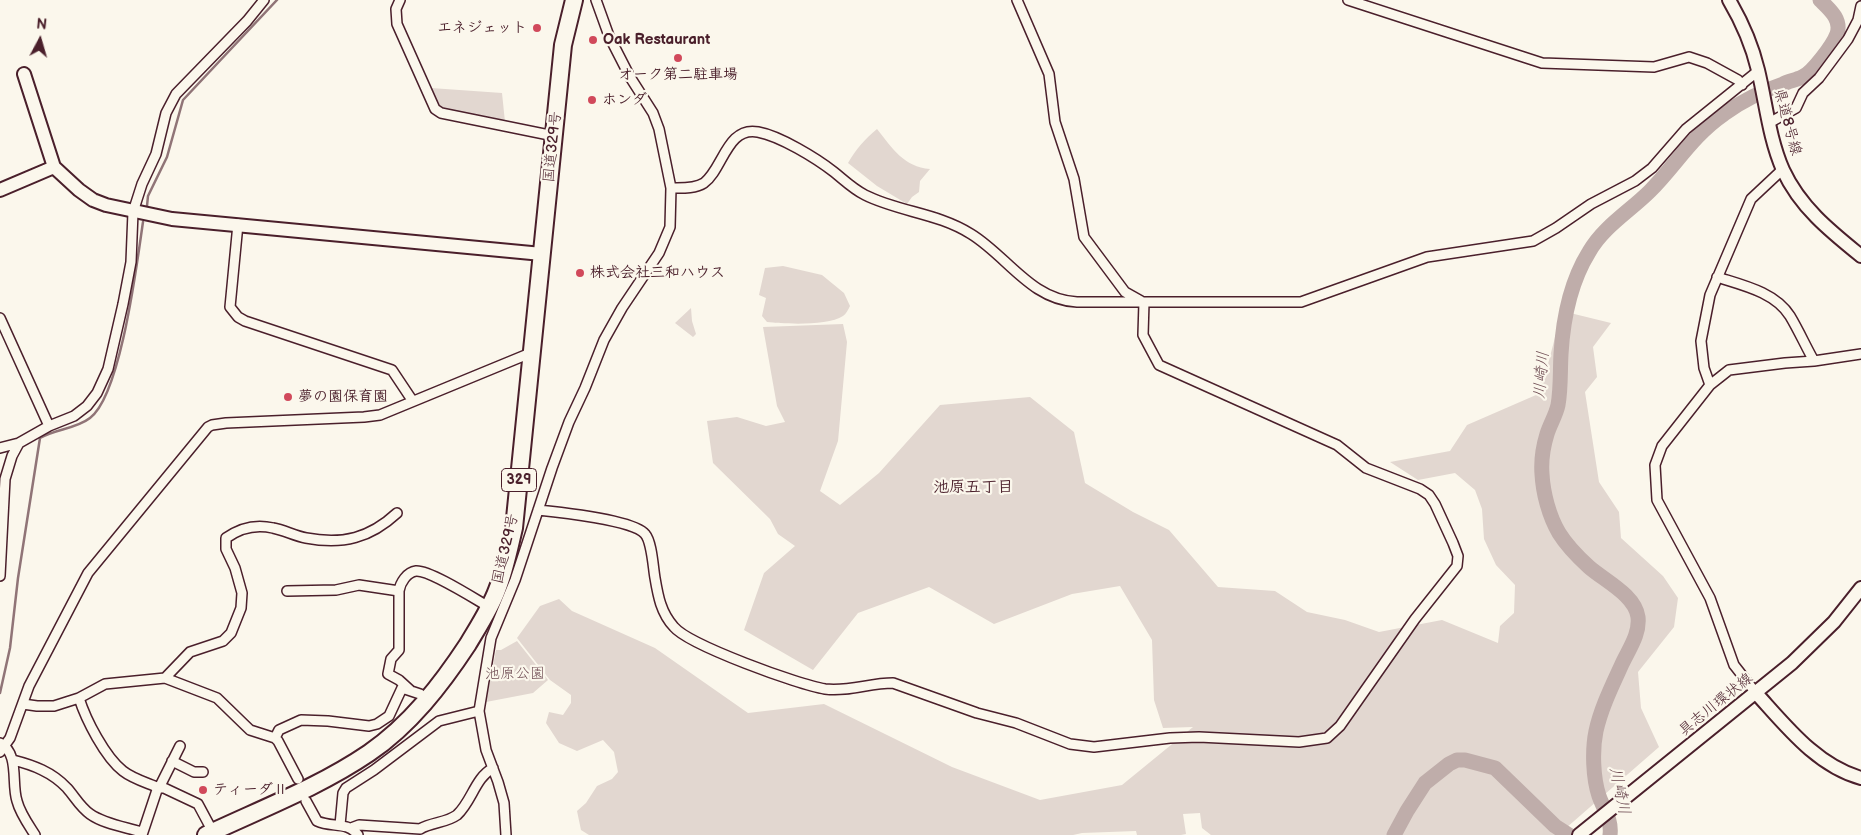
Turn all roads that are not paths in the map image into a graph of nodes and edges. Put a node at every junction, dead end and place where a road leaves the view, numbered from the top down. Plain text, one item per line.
1 (264, 0) edge
2 (400, 0) edge
3 (574, 0) edge
4 (596, 0) edge
5 (1017, 0) edge
6 (1348, 0) edge
7 (1729, 0) edge
8 (1861, 6) edge
9 (24, 74) dead end
10 (1759, 76) junction
11 (1742, 85) junction
12 (1768, 121) junction
13 (554, 136) junction
14 (54, 167) junction
15 (1783, 169) junction
16 (670, 188) junction
17 (0, 190) edge
18 (133, 212) junction
19 (238, 224) junction
20 (542, 254) junction
21 (1861, 256) edge
22 (1717, 276) junction
23 (1144, 302) junction
24 (0, 318) edge
25 (533, 352) junction
26 (1861, 354) edge
27 (1814, 361) junction
28 (1710, 385) junction
29 (412, 400) junction
30 (49, 426) junction
31 (19, 443) junction
32 (0, 448) edge
33 (538, 510) junction
34 (397, 513) dead end
35 (0, 576) edge
36 (508, 579) junction
37 (1861, 588) edge
38 (286, 591) dead end
39 (399, 591) junction
40 (489, 607) junction
41 (165, 678) junction
42 (410, 690) junction
43 (1756, 693) junction
44 (80, 698) junction
45 (427, 700) junction
46 (23, 704) junction
47 (479, 712) junction
48 (275, 738) junction
49 (1, 746) edge
50 (180, 746) dead end
51 (13, 760) junction
52 (172, 761) junction
53 (492, 768) junction
54 (203, 772) dead end
55 (1861, 778) edge
56 (298, 779) dead end
57 (158, 787) junction
58 (306, 801) dead end
59 (340, 825) junction
60 (351, 828) junction
61 (420, 829) junction
62 (142, 833) edge
63 (210, 833) edge
64 (36, 835) edge
65 (358, 835) edge
66 (430, 835) edge
67 (506, 835) edge
68 (1579, 835) edge

1 - 18 street
2 - 13 street
3 - 13 highway, 国道329号 / 329
4 - 16 street
5 - 23 street
6 - 11 street
7 - 10 street, 県道8号線
8 - 12 street
9 - 14 street
10 - 11 street
10 - 12 street, 県道8号線
11 - 23 street
12 - 15 street, 県道8号線
13 - 20 highway, 国道329号 / 329
14 - 17 street
14 - 18 street
15 - 21 street, 県道8号線
15 - 22 street
16 - 23 street
16 - 33 street
18 - 19 street
18 - 30 street
19 - 20 street
19 - 29 street
20 - 25 highway, 国道329号 / 329
22 - 27 street
22 - 28 street
23 - 33 street
24 - 30 street
25 - 29 street
25 - 36 highway, 国道329号 / 329
26 - 27 street
27 - 28 street
28 - 43 street
29 - 46 street
30 - 31 street
31 - 32 street
31 - 35 street
33 - 36 street
34 - 41 street
36 - 40 highway, 国道329号 / 329
36 - 47 street
37 - 43 street, 具志川環状線
38 - 39 street
39 - 40 street
39 - 42 street
40 - 45 highway, 国道329号 / 329
41 - 44 street
41 - 48 street
42 - 45 street
42 - 48 street
43 - 55 street
43 - 68 street, 具志川環状線
44 - 46 street
44 - 57 street
45 - 63 highway, 国道329号 / 329
46 - 49 street
47 - 53 street
47 - 59 street
48 - 56 street
49 - 51 street
50 - 52 street
51 - 62 street
51 - 64 street
52 - 54 street
52 - 57 street
53 - 61 street
53 - 67 street
57 - 62 street
57 - 63 street
58 - 59 street
59 - 60 street
60 - 61 street
60 - 65 street
61 - 66 street

